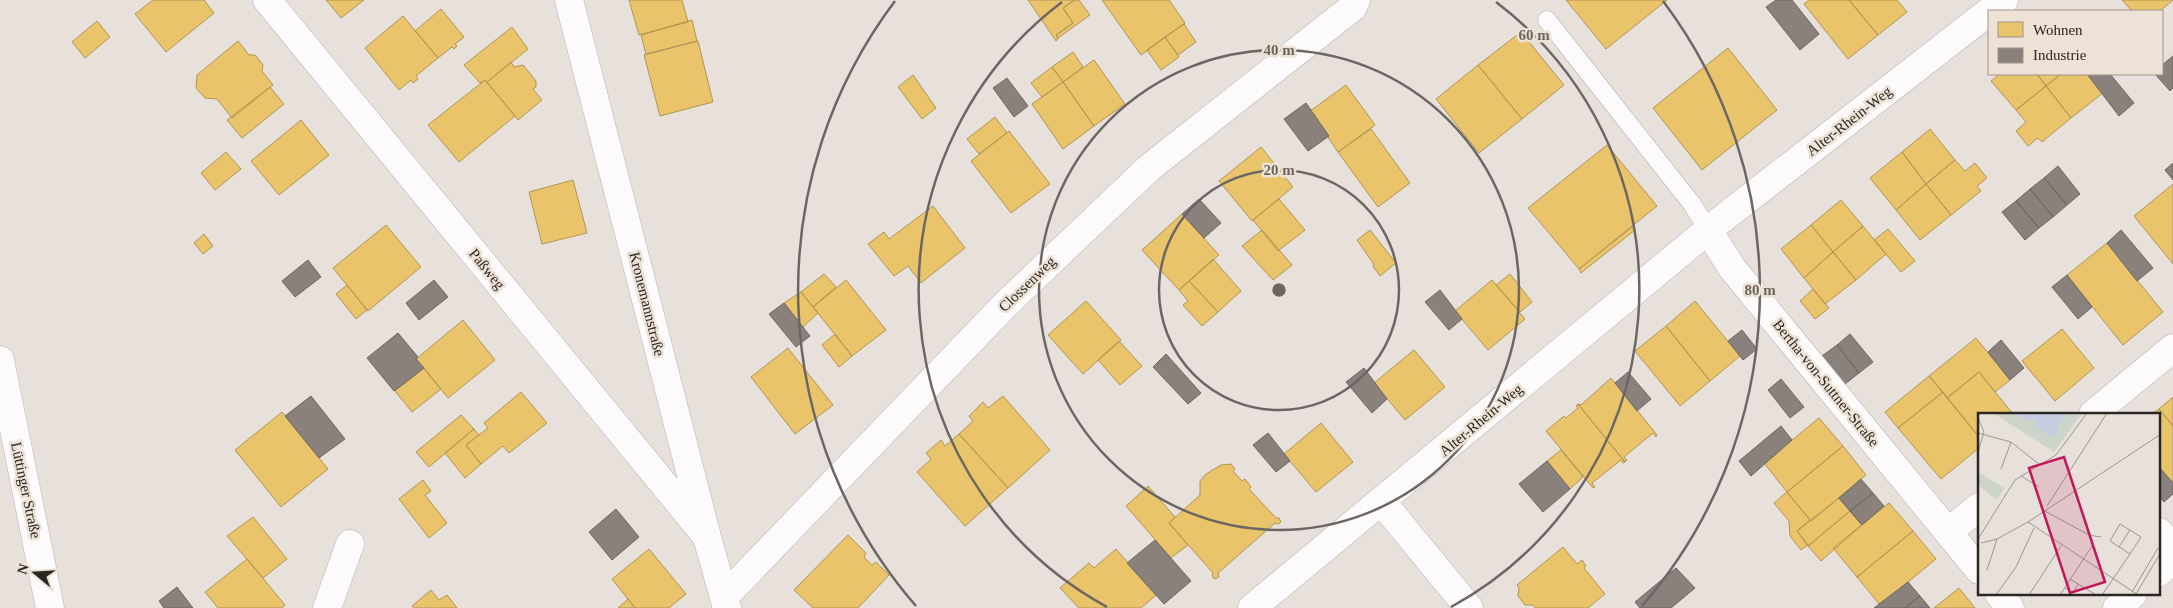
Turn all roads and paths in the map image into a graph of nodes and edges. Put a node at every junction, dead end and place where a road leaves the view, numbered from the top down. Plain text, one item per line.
1 (267, 0) edge
2 (569, 0) edge
3 (1356, 0) edge
4 (2004, 0) edge
5 (1991, 10) edge
6 (1988, 12) edge
7 (1547, 20) dead end
8 (1708, 230) junction
9 (2173, 348) edge
10 (0, 360) edge
11 (2094, 413) edge
12 (7, 432) edge
13 (1382, 502) junction
14 (1978, 507) edge
15 (1948, 532) junction
16 (2160, 533) edge
17 (707, 537) junction
18 (350, 544) dead end
19 (2173, 549) edge
20 (2173, 560) edge
21 (1978, 569) edge
22 (2160, 571) edge
23 (2001, 596) edge
24 (2131, 596) edge
25 (726, 602) edge
26 (50, 608) edge
27 (327, 608) edge
28 (1252, 608) edge
29 (1469, 608) edge
30 (2010, 608) edge
31 (2117, 608) edge

1 - 17 street, Paßweg
2 - 17 street, Kronemannstraße
3 - 25 street, Clossenweg
4 - 5 street, Alter-Rhein-Weg
6 - 8 street, Alter-Rhein-Weg
7 - 8 lane
8 - 13 street, Alter-Rhein-Weg
8 - 15 street, Bertha-von-Suttner-Straße
9 - 11 street
10 - 12 street, Lüttinger Straße
12 - 26 street, Lüttinger Straße
13 - 28 street, Alter-Rhein-Weg
13 - 29 street
14 - 15 street
15 - 21 street, Bertha-von-Suttner-Straße
16 - 19 street
17 - 25 street, Kronemannstraße
18 - 27 street
20 - 22 street
23 - 30 street
24 - 31 street

